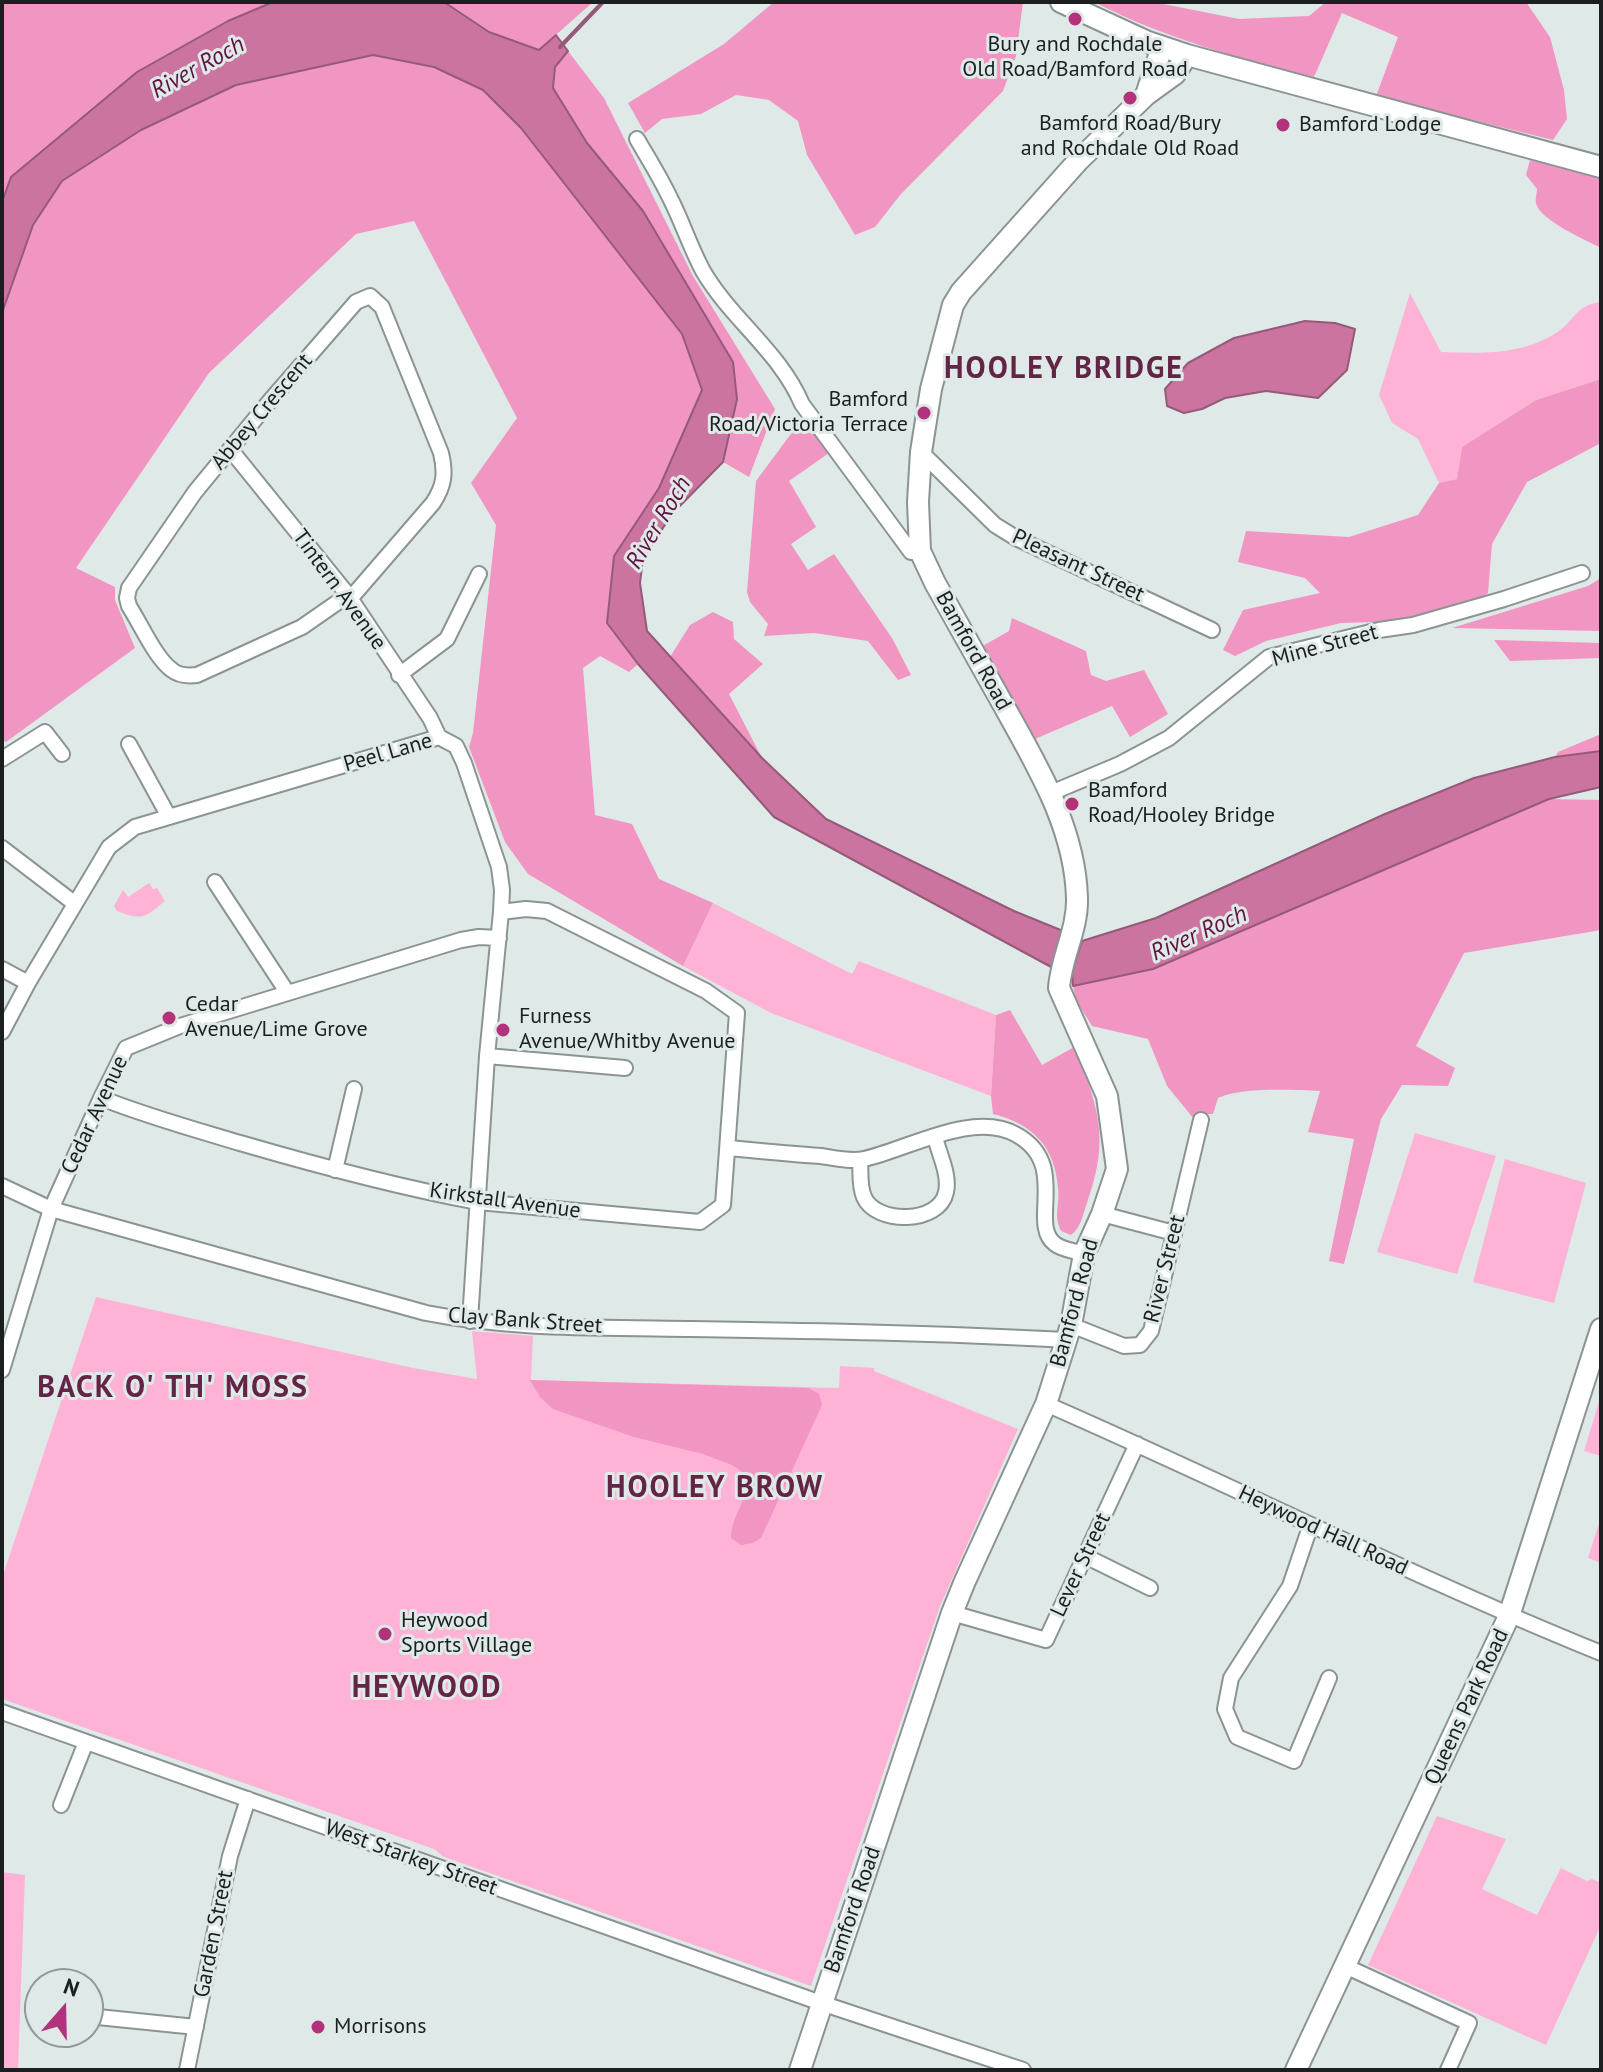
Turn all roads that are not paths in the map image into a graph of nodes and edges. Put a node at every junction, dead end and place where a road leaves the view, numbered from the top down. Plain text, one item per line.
1 (1061, 2) edge
2 (1162, 47) junction
3 (1187, 55) junction
4 (1146, 95) junction
5 (637, 139) dead end
6 (1601, 167) edge
7 (230, 449) junction
8 (921, 452) junction
9 (920, 551) junction
10 (1582, 573) dead end
11 (479, 574) dead end
12 (349, 597) junction
13 (1212, 630) dead end
14 (399, 675) junction
15 (439, 737) junction
16 (129, 744) dead end
17 (62, 754) dead end
18 (2, 759) edge
19 (1051, 793) junction
20 (169, 817) junction
21 (2, 848) edge
22 (215, 882) dead end
23 (74, 903) junction
24 (501, 912) junction
25 (499, 938) junction
26 (2, 969) edge
27 (28, 983) junction
28 (287, 992) junction
29 (2, 1032) edge
30 (487, 1056) junction
31 (625, 1068) dead end
32 (354, 1089) dead end
33 (101, 1098) junction
34 (1201, 1120) dead end
35 (935, 1137) junction
36 (729, 1148) junction
37 (860, 1160) junction
38 (335, 1170) junction
39 (2, 1186) edge
40 (478, 1202) junction
41 (51, 1209) junction
42 (1102, 1214) junction
43 (1174, 1233) junction
44 (1084, 1254) junction
45 (470, 1321) junction
46 (1601, 1329) edge
47 (1068, 1332) junction
48 (2, 1370) edge
49 (1046, 1404) junction
50 (1137, 1444) junction
51 (1310, 1527) junction
52 (1085, 1556) junction
53 (1150, 1588) dead end
54 (952, 1613) junction
55 (1509, 1616) junction
56 (1601, 1653) edge
57 (1329, 1678) dead end
58 (2, 1712) edge
59 (86, 1742) junction
60 (248, 1799) junction
61 (61, 1805) dead end
62 (1345, 1966) junction
63 (821, 2003) junction
64 (104, 2018) edge
65 (196, 2027) junction
66 (1001, 2067) edge
67 (187, 2070) edge
68 (800, 2070) edge
69 (1023, 2070) edge
70 (1296, 2070) edge
71 (1448, 2070) edge

1 - 2 street
2 - 3 street
2 - 4 street, Bamford Road
3 - 4 street, Bamford Road
3 - 6 street
4 - 8 street, Bamford Road
5 - 9 street
7 - 12 street, Tintern Avenue
7 - 12 street, Abbey Crescent
7 - 12 street, Abbey Crescent
8 - 9 street, Bamford Road
8 - 13 street, Pleasant Street
9 - 19 street, Bamford Road
10 - 19 street, Mine Street
11 - 14 street
12 - 14 street, Tintern Avenue
14 - 15 street, Tintern Avenue
15 - 20 street, Peel Lane
15 - 24 street, Peel Lane
16 - 20 street
17 - 18 street
19 - 42 street, Bamford Road
20 - 23 street, Peel Lane
21 - 23 street
22 - 28 street
23 - 27 street, Peel Lane
24 - 25 street, Peel Lane
24 - 36 street, Kirkstall Avenue
25 - 28 street, Cedar Avenue
25 - 30 street, Peel Lane
26 - 27 street
27 - 29 street, Peel Lane
28 - 33 street, Cedar Avenue
30 - 31 street
30 - 40 street, Peel Lane
32 - 38 street
33 - 38 street, Kirkstall Avenue
33 - 41 street, Cedar Avenue
34 - 43 street, River Street
35 - 37 street
35 - 37 street
35 - 44 street
36 - 37 street
36 - 40 street, Kirkstall Avenue
38 - 40 street, Kirkstall Avenue
39 - 41 street, Clay Bank Street
40 - 45 street, Peel Lane
41 - 45 street, Clay Bank Street
41 - 48 street, Cedar Avenue
42 - 43 street
42 - 44 street, Bamford Road
43 - 47 street, River Street
44 - 47 street, Bamford Road
45 - 47 street, Clay Bank Street
46 - 55 street, Queens Park Road
47 - 49 street, Bamford Road
49 - 50 street, Heywood Hall Road
49 - 54 street, Bamford Road
50 - 51 street, Heywood Hall Road
50 - 52 street, Lever Street
51 - 55 street, Heywood Hall Road
51 - 57 street
52 - 53 street
52 - 54 street, Lever Street
54 - 63 street, Bamford Road
55 - 56 street, Heywood Hall Road
55 - 62 street, Queens Park Road
58 - 59 street, West Starkey Street
59 - 60 street, West Starkey Street
59 - 61 street
60 - 63 street, West Starkey Street
60 - 65 street, Garden Street
62 - 70 street, Queens Park Road
62 - 71 street
63 - 66 street, West Starkey Street
63 - 68 street, Bamford Road
64 - 65 street
65 - 67 street, Garden Street
66 - 69 street, West Starkey Street

